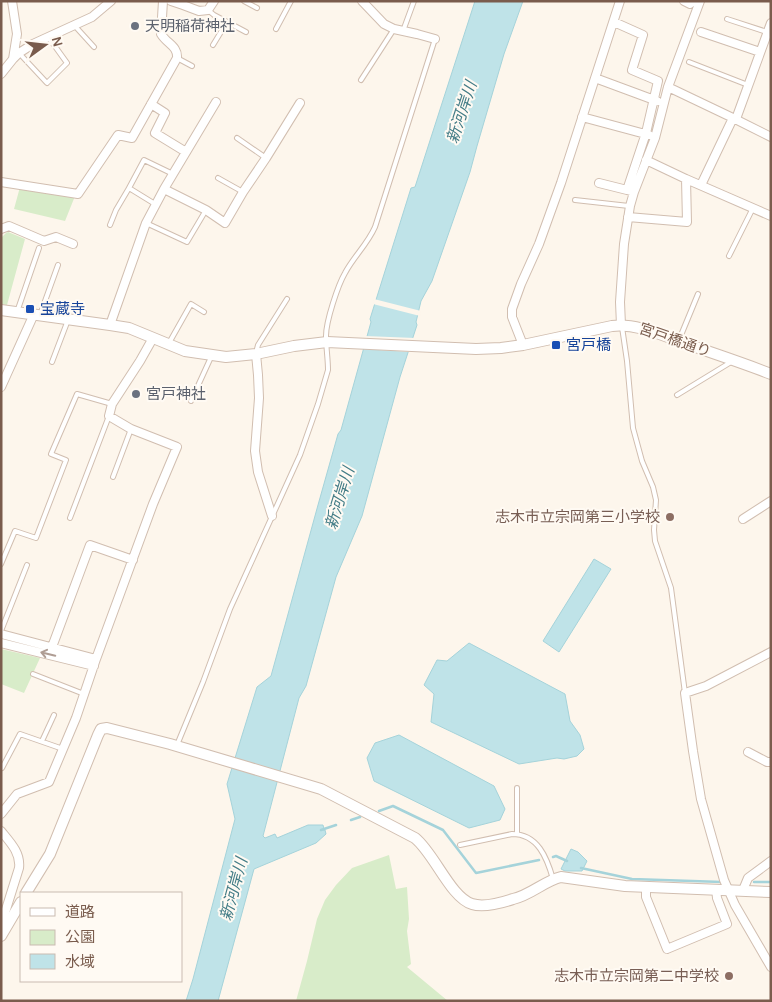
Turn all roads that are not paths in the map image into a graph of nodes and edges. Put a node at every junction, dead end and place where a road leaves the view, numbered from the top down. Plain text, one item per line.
1 (12, 1) edge
2 (111, 1) edge
3 (163, 1) edge
4 (171, 1) edge
5 (214, 1) edge
6 (244, 1) edge
7 (291, 1) edge
8 (362, 1) edge
9 (414, 1) edge
10 (620, 1) edge
11 (684, 1) edge
12 (693, 1) edge
13 (700, 1) edge
14 (257, 8) dead end
15 (208, 10) junction
16 (727, 19) dead end
17 (227, 22) junction
18 (614, 22) junction
19 (771, 23) edge
20 (74, 25) junction
21 (276, 29) dead end
22 (394, 29) junction
23 (403, 31) junction
24 (246, 32) dead end
25 (700, 32) dead end
26 (767, 32) junction
27 (49, 37) junction
28 (435, 39) joint
29 (213, 45) dead end
30 (94, 47) dead end
31 (760, 52) junction
32 (16, 56) junction
33 (177, 58) junction
34 (689, 62) dead end
35 (192, 66) dead end
36 (1, 74) edge
37 (595, 78) junction
38 (361, 80) dead end
39 (748, 85) junction
40 (668, 87) junction
41 (654, 100) junction
42 (216, 102) dead end
43 (300, 103) dead end
44 (151, 104) junction
45 (663, 104) junction
46 (582, 117) junction
47 (735, 118) junction
48 (646, 133) junction
49 (771, 137) edge
50 (237, 138) dead end
51 (655, 138) junction
52 (186, 152) junction
53 (266, 158) junction
54 (646, 160) junction
55 (173, 174) junction
56 (218, 178) dead end
57 (686, 179) junction
58 (1, 182) edge
59 (599, 183) dead end
60 (701, 185) junction
61 (129, 188) junction
62 (164, 188) junction
63 (630, 191) junction
64 (243, 192) junction
65 (575, 200) dead end
66 (155, 204) junction
67 (630, 206) junction
68 (753, 208) junction
69 (206, 210) junction
70 (770, 213) edge
71 (628, 217) junction
72 (146, 223) junction
73 (110, 225) dead end
74 (1, 229) edge
75 (73, 244) dead end
76 (39, 248) dead end
77 (729, 256) dead end
78 (58, 265) dead end
79 (698, 294) dead end
80 (287, 299) dead end
81 (1, 310) edge
82 (17, 312) junction
83 (204, 312) dead end
84 (36, 315) junction
85 (68, 320) junction
86 (110, 325) junction
87 (622, 325) junction
88 (153, 338) junction
89 (679, 341) junction
90 (327, 342) junction
91 (168, 345) junction
92 (522, 345) junction
93 (256, 354) junction
94 (212, 355) junction
95 (733, 360) junction
96 (52, 362) dead end
97 (771, 374) edge
98 (1, 387) edge
99 (677, 395) dead end
100 (191, 401) dead end
101 (112, 404) junction
102 (109, 416) junction
103 (131, 429) junction
104 (113, 477) dead end
105 (771, 501) edge
106 (272, 516) junction
107 (70, 518) dead end
108 (743, 519) dead end
109 (132, 560) junction
110 (1, 564) edge
111 (27, 565) dead end
112 (1, 632) edge
113 (1, 643) edge
114 (52, 647) junction
115 (771, 652) edge
116 (95, 663) junction
117 (33, 674) dead end
118 (686, 693) junction
119 (84, 694) junction
120 (54, 715) dead end
121 (42, 742) junction
122 (179, 746) junction
123 (63, 749) junction
124 (748, 752) dead end
125 (770, 762) edge
126 (2, 768) edge
127 (517, 788) dead end
128 (1, 814) edge
129 (1, 831) edge
130 (517, 834) junction
131 (460, 845) dead end
132 (771, 861) edge
133 (553, 879) junction
134 (724, 886) junction
135 (646, 887) junction
136 (743, 890) junction
137 (27, 892) edge
138 (771, 892) edge
139 (20, 904) edge
140 (8, 924) junction
141 (1, 936) edge
142 (771, 967) edge

1 - 32 street
2 - 20 street
3 - 33 street
4 - 15 street
5 - 15 street
6 - 14 lane
7 - 21 lane
8 - 22 street
9 - 23 lane
10 - 18 street
11 - 12 street
13 - 40 street
15 - 17 lane
16 - 26 lane
17 - 24 lane
17 - 29 lane
18 - 37 street
18 - 41 street
19 - 26 street
20 - 27 street
20 - 30 lane
22 - 23 street
22 - 38 lane
23 - 28 street
25 - 31 street
26 - 31 street
27 - 32 street
27 - 32 lane
28 - 90 lane
31 - 39 street
32 - 36 street
33 - 35 lane
33 - 44 street
34 - 39 lane
37 - 41 street
37 - 46 street
39 - 47 street
40 - 45 street
40 - 47 street
41 - 45 street
41 - 48 street
42 - 52 street
43 - 53 street
44 - 52 street
44 - 58 street
45 - 51 street
46 - 48 street
46 - 92 street
47 - 49 street
47 - 60 street
48 - 51 street
48 - 63 street
50 - 53 lane
51 - 54 street
52 - 55 street
53 - 64 street
54 - 57 street
54 - 63 street
55 - 61 lane
55 - 62 street
56 - 64 lane
57 - 60 street
57 - 71 street
59 - 63 street
60 - 68 street
61 - 66 lane
61 - 73 lane
62 - 66 street
62 - 69 street
63 - 67 street
64 - 69 street
65 - 67 lane
66 - 72 street
67 - 71 street
68 - 70 street
68 - 77 lane
69 - 72 lane
71 - 87 street
72 - 86 street
74 - 75 street
76 - 82 lane
78 - 84 lane
79 - 89 lane
80 - 93 lane
81 - 82 street, 宮戸橋通り
82 - 84 street, 宮戸橋通り
83 - 91 lane
84 - 85 street, 宮戸橋通り
84 - 98 street
85 - 86 street, 宮戸橋通り
85 - 96 lane
86 - 88 street, 宮戸橋通り
87 - 89 street, 宮戸橋通り
87 - 92 street, 宮戸橋通り
87 - 118 lane
88 - 91 street, 宮戸橋通り
88 - 101 street
89 - 95 street, 宮戸橋通り
90 - 92 street, 宮戸橋通り
90 - 93 street, 宮戸橋通り
90 - 106 lane
91 - 94 street, 宮戸橋通り
93 - 94 street, 宮戸橋通り
93 - 106 street
94 - 100 lane
95 - 97 street, 宮戸橋通り
95 - 99 lane
101 - 102 street
101 - 110 lane
102 - 103 street
102 - 107 lane
103 - 104 lane
103 - 109 street
105 - 108 street
106 - 122 lane
109 - 114 street
109 - 116 street
111 - 112 lane
112 - 114 street
116 -> 113 street
114 - 116 street
115 - 118 street
116 - 119 street
117 - 119 lane
118 - 134 street
119 - 123 street
120 - 121 lane
121 - 123 lane
121 - 126 lane
122 - 133 street
122 - 137 street
123 - 128 street
124 - 125 street
127 - 130 lane
129 - 140 street
130 - 131 lane
130 - 133 lane
132 - 136 street
133 - 135 street
134 - 135 street
134 - 135 street
134 - 136 street
134 - 142 street
136 - 138 street
139 - 140 street
140 - 141 street

